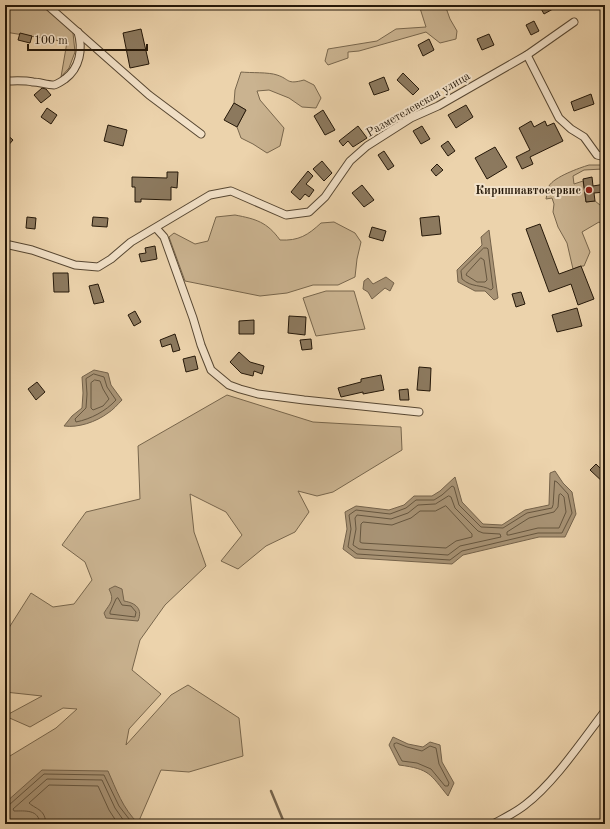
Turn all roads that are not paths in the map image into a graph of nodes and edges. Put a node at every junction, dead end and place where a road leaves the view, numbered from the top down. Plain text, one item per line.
1 (47, 5) edge
2 (574, 22) dead end
3 (78, 32) junction
4 (527, 55) junction
5 (5, 81) edge
6 (201, 134) dead end
7 (605, 157) edge
8 (156, 228) junction
9 (5, 244) edge
10 (419, 412) dead end
11 (605, 711) edge
12 (493, 824) edge

1 - 3 street
2 - 4 street, Разметелевская улица
3 - 5 street
3 - 6 street
4 - 7 street
4 - 8 street, Разметелевская улица
8 - 9 street, Разметелевская улица
8 - 10 street
11 - 12 street

